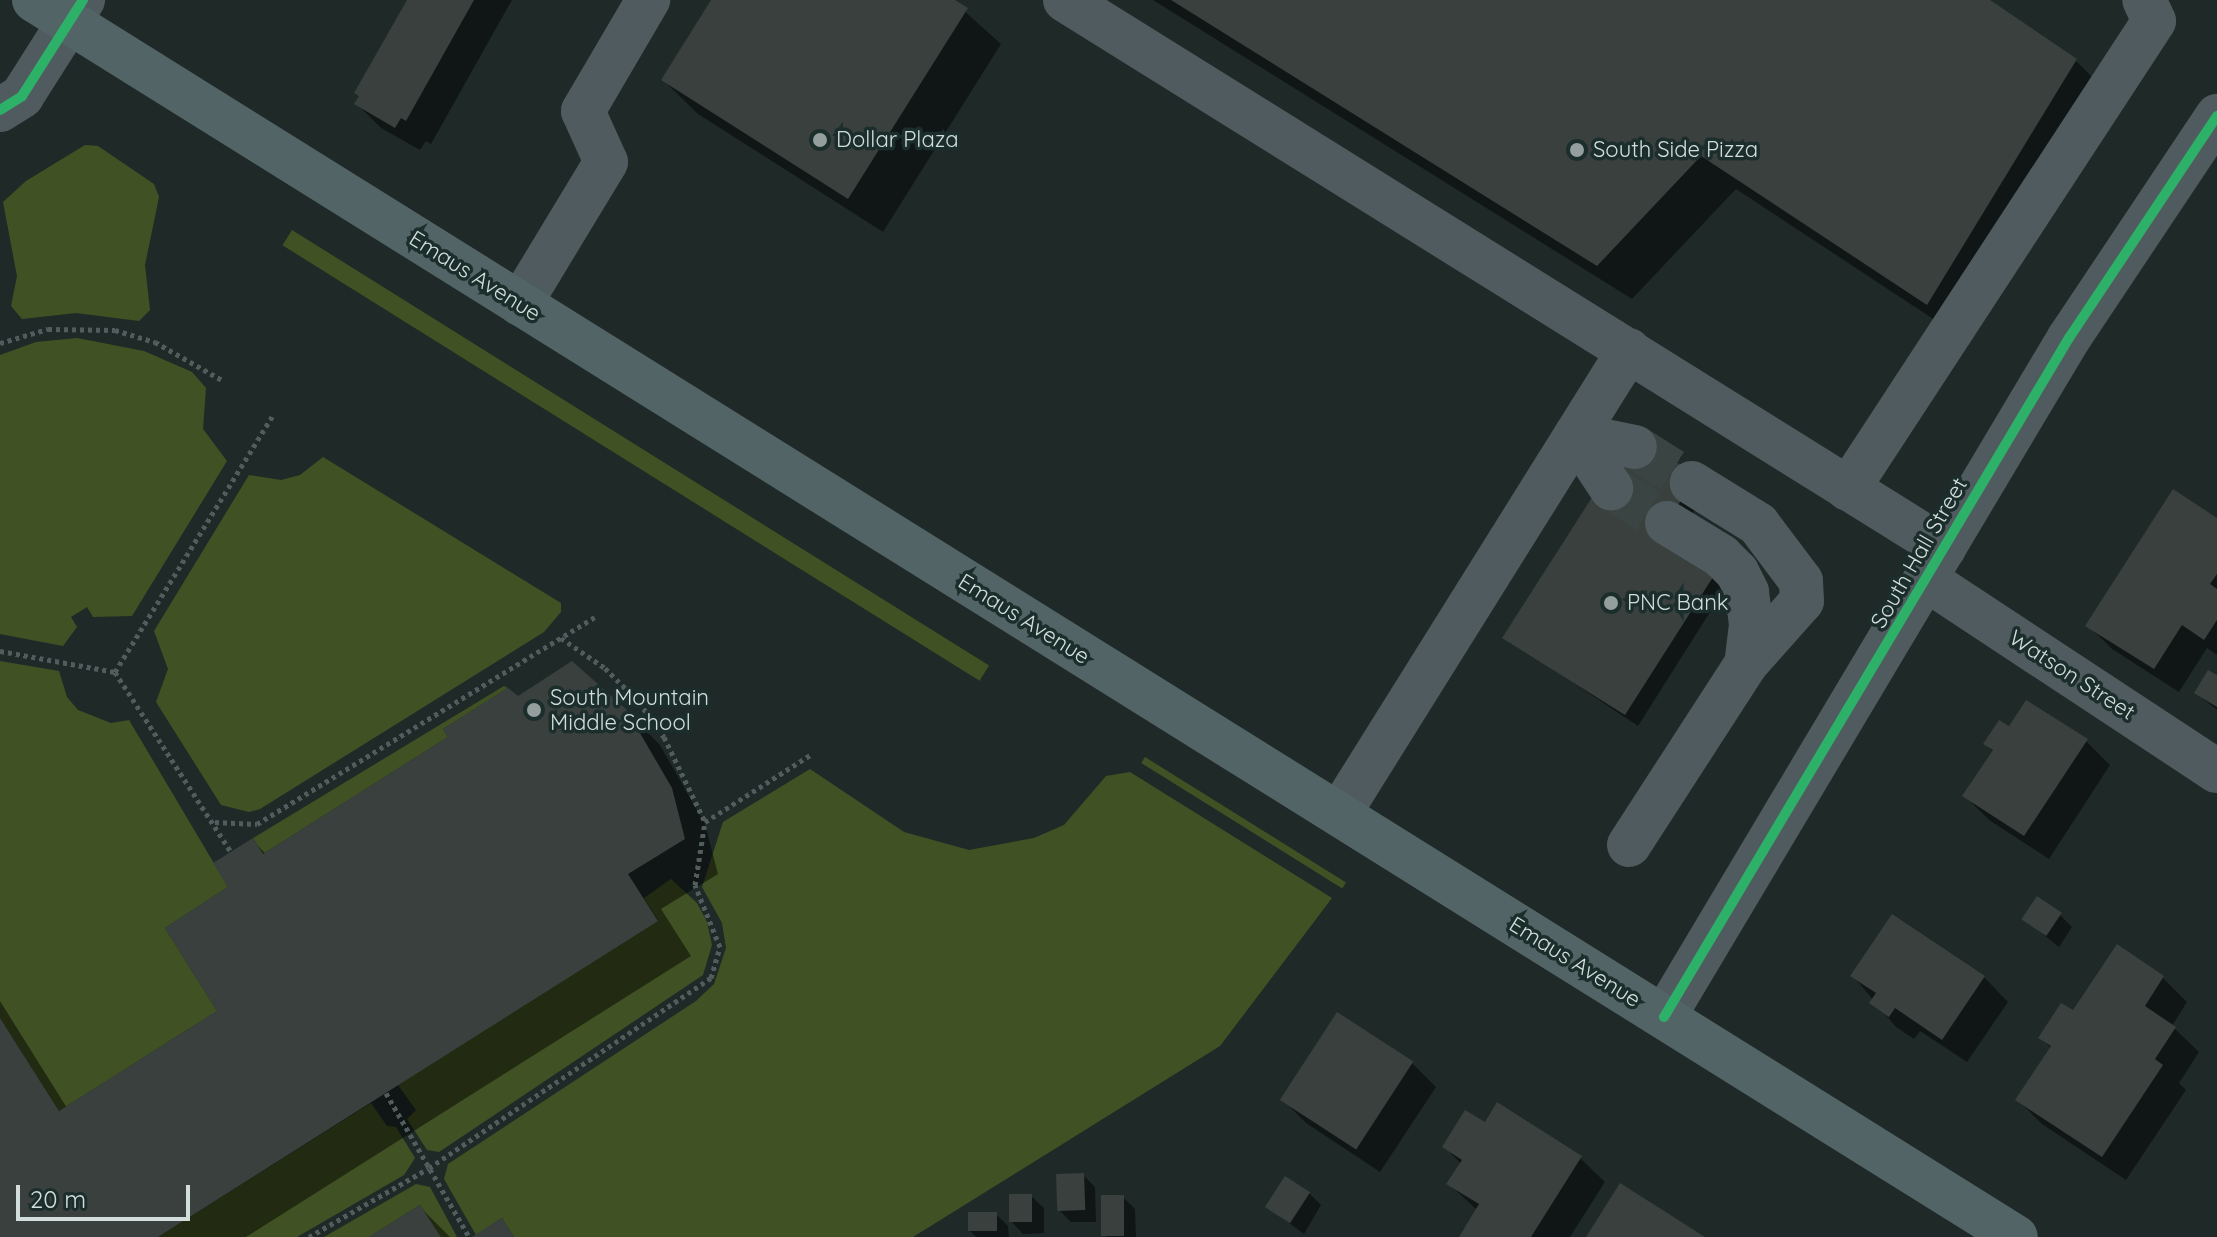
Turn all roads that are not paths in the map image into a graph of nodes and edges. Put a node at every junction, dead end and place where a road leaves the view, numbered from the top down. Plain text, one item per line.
1 (648, 0) edge
2 (1065, 0) edge
3 (2144, 0) edge
4 (62, 7) edge
5 (0, 110) edge
6 (2217, 116) edge
7 (520, 304) junction
8 (1629, 350) junction
9 (1576, 435) junction
10 (1623, 468) tunnel mouth
11 (1848, 489) junction
12 (1679, 503) tunnel mouth
13 (1936, 564) junction
14 (2217, 771) edge
15 (1339, 814) junction
16 (1629, 845) dead end
17 (1664, 1017) junction
18 (2016, 1237) edge

1 - 7 street
2 - 8 street, Watson Street
3 - 11 street
4 - 5 street
4 - 7 main road, Emaus Avenue
6 - 13 street, South Hall Street
7 - 15 main road, Emaus Avenue
8 - 9 street
8 - 11 street, Watson Street
9 - 10 street
9 - 15 street
11 - 13 street, Watson Street
12 - 16 street
13 - 14 street, Watson Street
13 - 17 street, South Hall Street
15 - 17 main road, Emaus Avenue
17 - 18 main road, Emaus Avenue

